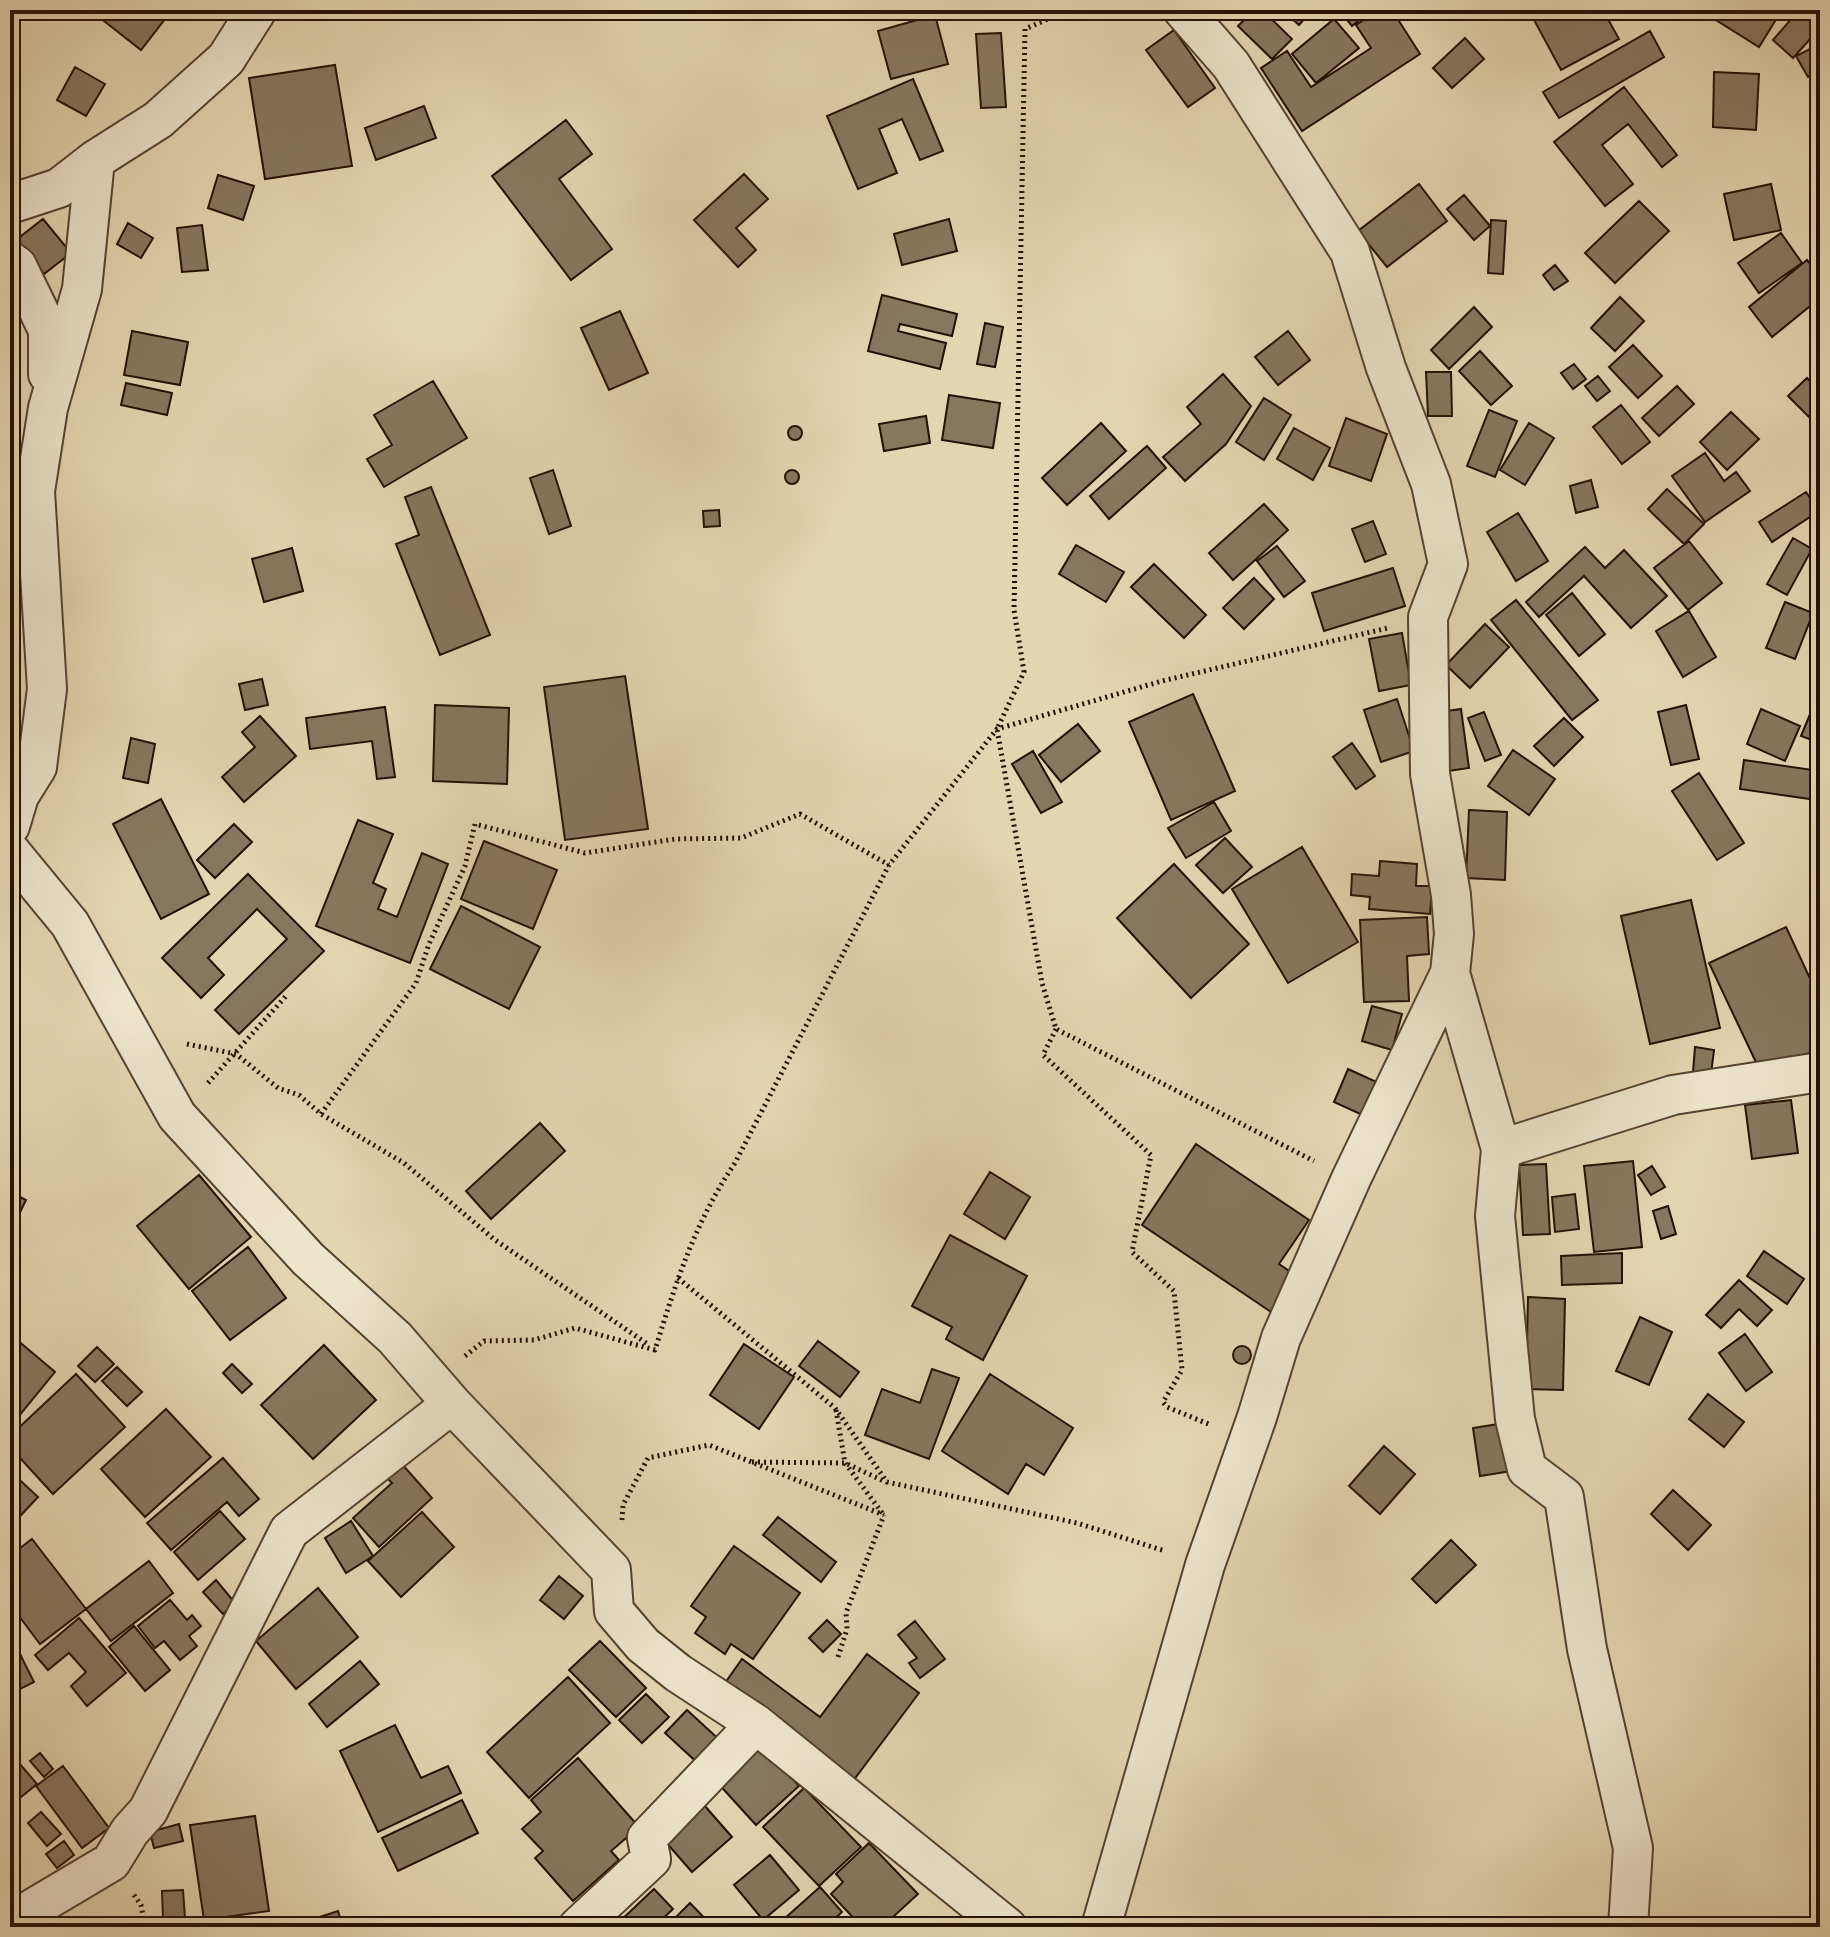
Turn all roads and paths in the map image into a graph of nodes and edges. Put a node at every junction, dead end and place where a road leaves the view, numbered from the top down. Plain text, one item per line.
1 (257, 10) edge
2 (1069, 10) edge
3 (1183, 10) edge
4 (95, 160) junction
5 (10, 204) edge
6 (10, 261) edge
7 (48, 408) junction
8 (1428, 617) junction
9 (997, 729) junction
10 (10, 826) edge
11 (10, 851) edge
12 (889, 865) junction
13 (1450, 973) junction
14 (287, 995) dead end
15 (1056, 1029) junction
16 (127, 1032) junction
17 (236, 1054) junction
18 (1820, 1072) edge
19 (321, 1114) junction
20 (177, 1116) junction
21 (1501, 1149) junction
22 (1351, 1179) junction
23 (677, 1277) junction
24 (655, 1350) junction
25 (442, 1393) junction
26 (835, 1408) junction
27 (1222, 1429) dead end
28 (748, 1462) junction
29 (845, 1463) junction
30 (887, 1482) junction
31 (884, 1515) junction
32 (621, 1535) dead end
33 (1171, 1552) dead end
34 (838, 1657) dead end
35 (756, 1724) junction
36 (10, 1922) edge
37 (578, 1927) edge
38 (1007, 1927) edge
39 (1101, 1927) edge
40 (1628, 1927) edge

1 - 4 street
2 - 9 path
3 - 8 street
4 - 5 street
4 - 7 street
6 - 7 street
7 - 10 street
8 - 9 path
8 - 13 street
9 - 12 path
9 - 15 path
11 - 16 street
12 - 19 path
12 - 23 path
13 - 21 street
13 - 22 street
14 - 17 path
15 - 22 path
15 - 27 path
16 - 17 path
16 - 20 street
17 - 19 path
17 - 20 path
18 - 21 street
19 - 24 path
20 - 25 street
21 - 40 street
22 - 39 street
23 - 24 path
23 - 26 path
24 - 25 path
25 - 35 street
25 - 36 street
26 - 29 path
26 - 30 path
28 - 29 path
28 - 31 path
28 - 32 path
29 - 30 path
29 - 31 path
30 - 33 path
31 - 34 path
35 - 37 street
35 - 38 street

